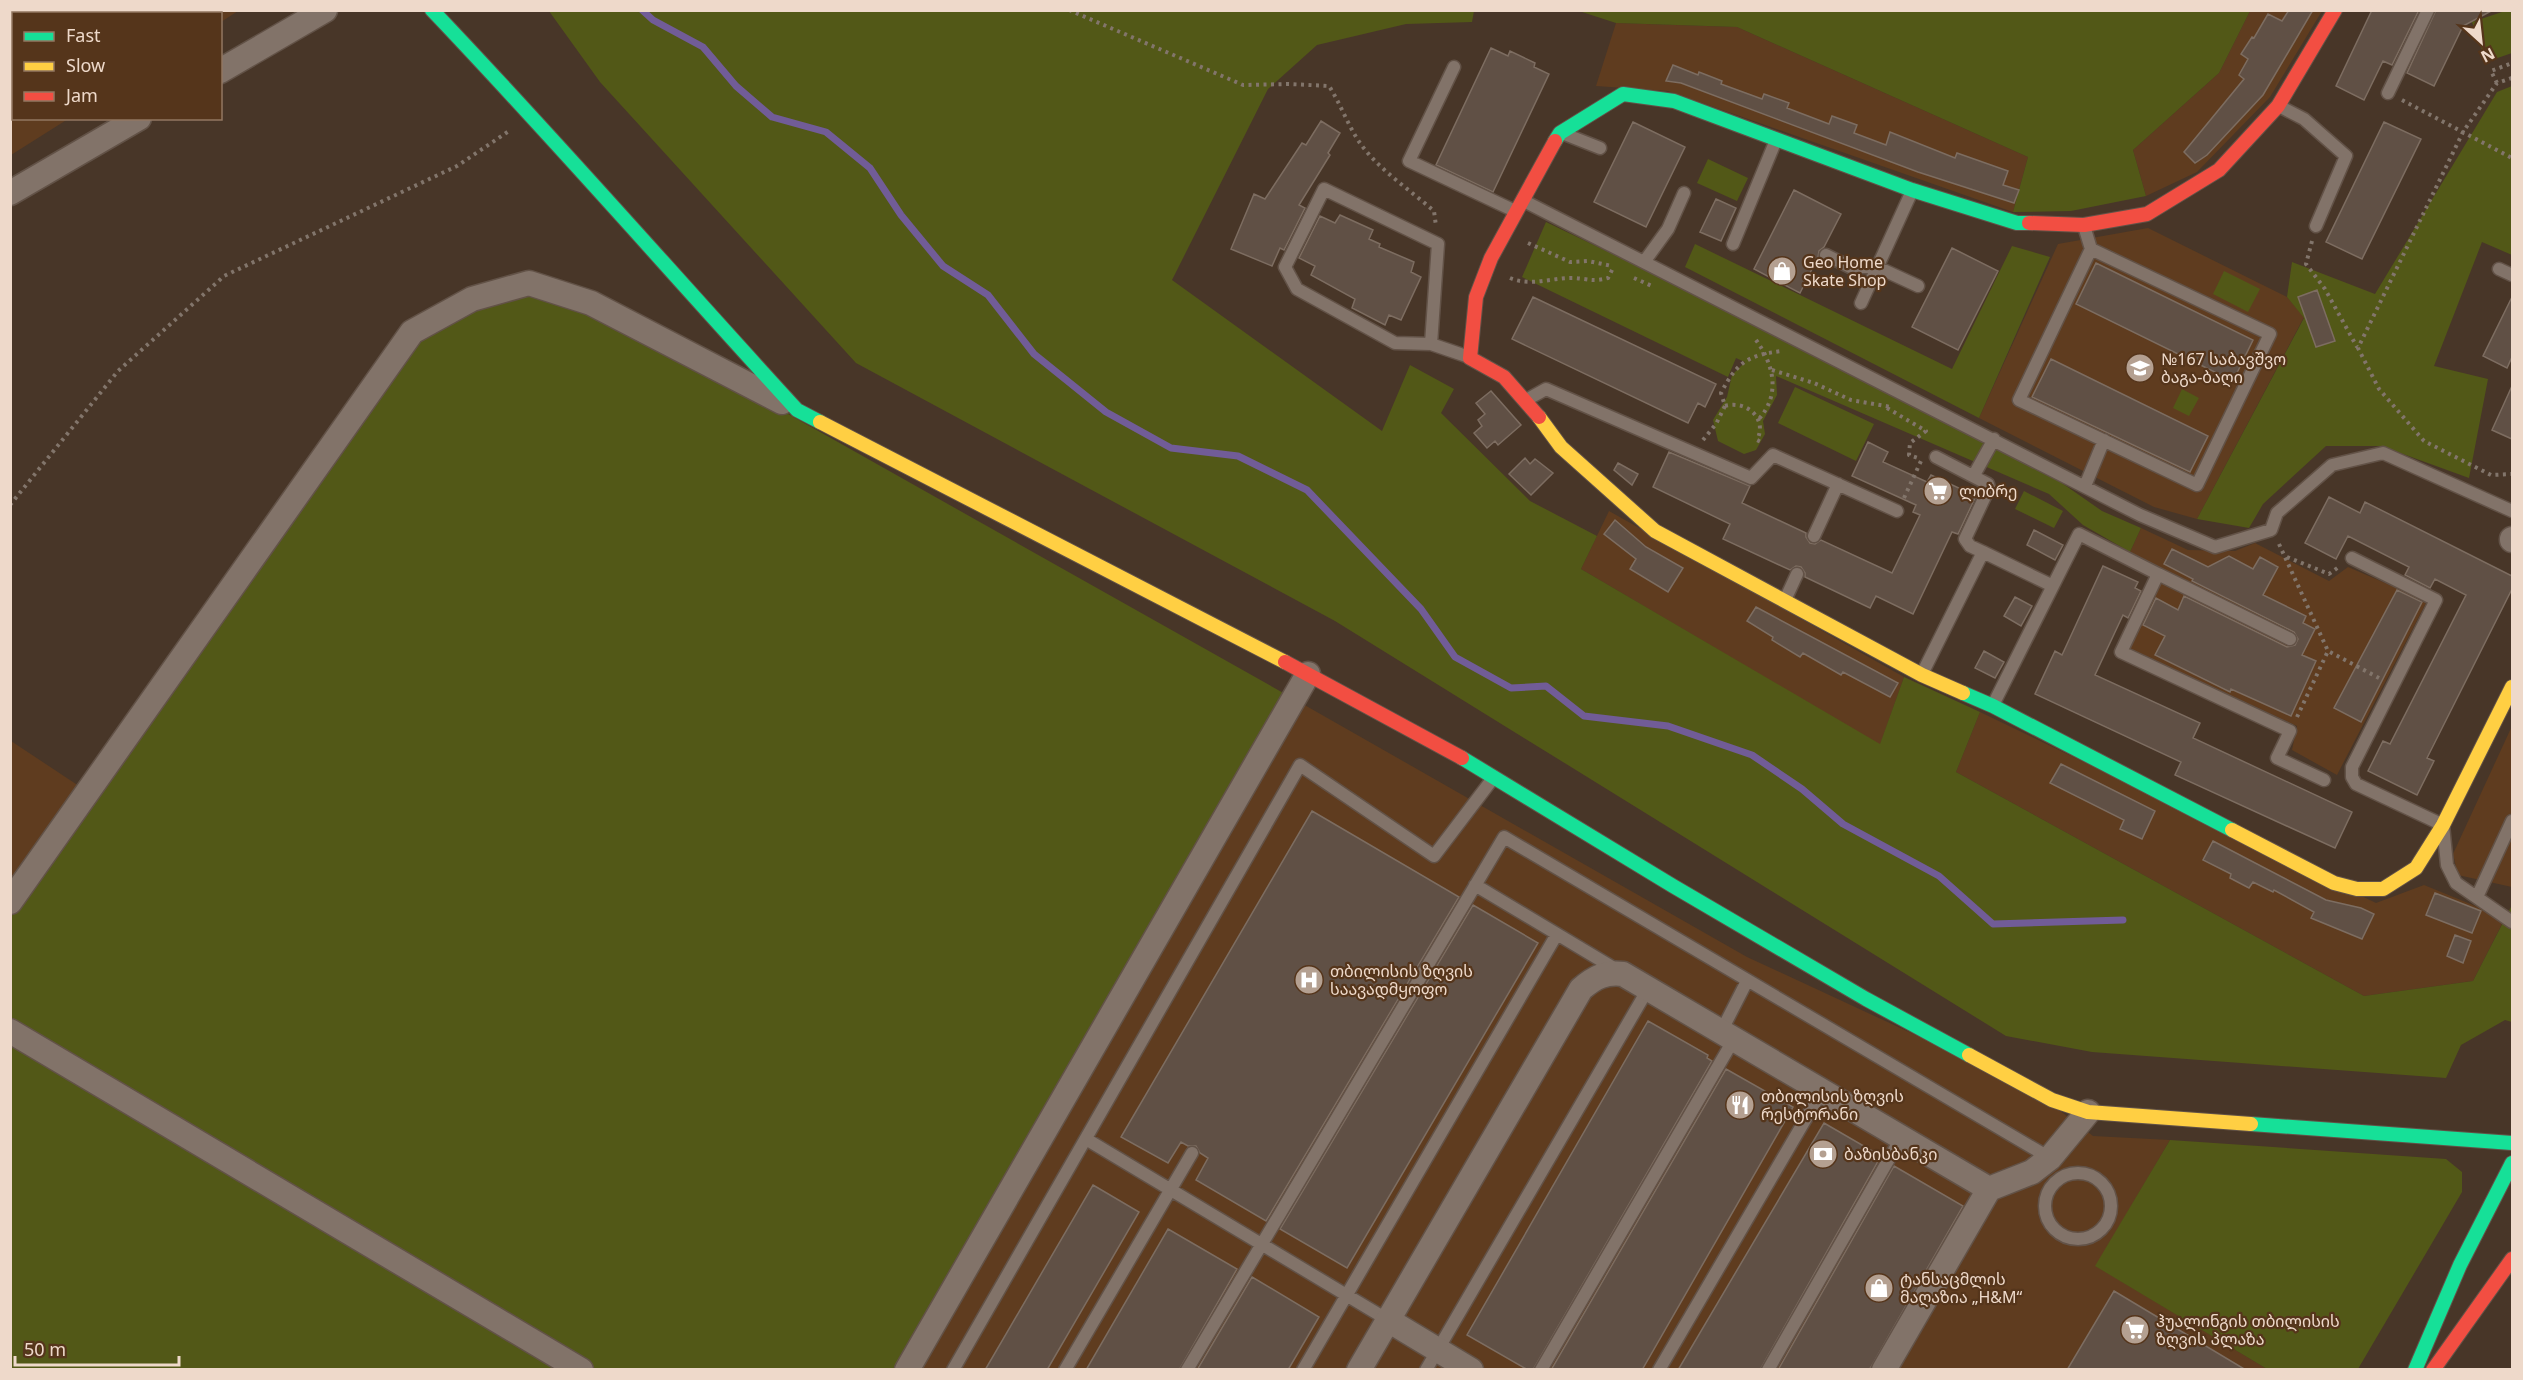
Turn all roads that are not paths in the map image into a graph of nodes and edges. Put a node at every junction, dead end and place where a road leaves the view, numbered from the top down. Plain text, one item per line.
1 (325, 10) edge
2 (432, 10) edge
3 (2335, 10) edge
4 (2428, 10) edge
5 (1454, 67) dead end
6 (222, 70) edge
7 (2388, 93) road end
8 (2278, 106) junction
9 (136, 120) edge
10 (1560, 133) junction
11 (1776, 139) junction
12 (1600, 148) dead end
13 (1912, 190) junction
14 (10, 193) edge
15 (1684, 193) dead end
16 (1519, 206) junction
17 (2084, 225) junction
18 (2316, 226) road end
19 (1733, 244) dead end
20 (2091, 249) junction
21 (1826, 255) dead end
22 (1644, 262) junction
23 (1877, 267) junction
24 (2499, 269) dead end
25 (2512, 275) edge
26 (1918, 286) dead end
27 (1861, 303) dead end
28 (1431, 344) junction
29 (1470, 358) junction
30 (1526, 400) junction
31 (797, 410) junction
32 (1994, 439) junction
33 (2104, 440) junction
34 (1936, 457) road end
35 (1974, 476) junction
36 (1838, 484) junction
37 (2085, 486) junction
38 (1897, 511) road end
39 (2512, 512) edge
40 (1814, 536) dead end
41 (1983, 552) junction
42 (2352, 558) road end
43 (1797, 574) dead end
44 (2158, 574) junction
45 (2053, 586) junction
46 (1785, 601) junction
47 (2290, 639) dead end
48 (1308, 674) junction
49 (1922, 675) junction
50 (2512, 687) edge
51 (1993, 706) junction
52 (1495, 776) junction
53 (2324, 780) dead end
54 (2512, 821) edge
55 (2443, 825) junction
56 (1475, 885) junction
57 (2477, 897) junction
58 (10, 902) edge
59 (2512, 922) edge
60 (1557, 934) junction
61 (1623, 974) junction
62 (1747, 981) junction
63 (1648, 989) junction
64 (10, 1031) edge
65 (1727, 1036) junction
66 (1822, 1091) junction
67 (2088, 1112) junction
68 (1901, 1138) junction
69 (1086, 1139) junction
70 (2512, 1143) edge
71 (1192, 1153) dead end
72 (2512, 1163) edge
73 (2044, 1173) junction
74 (1989, 1189) junction
75 (1170, 1190) junction
76 (1262, 1244) junction
77 (2512, 1259) edge
78 (1347, 1295) junction
79 (1388, 1320) junction
80 (1432, 1359) edge
81 (581, 1370) edge
82 (907, 1370) edge
83 (953, 1370) edge
84 (1065, 1370) edge
85 (1187, 1370) edge
86 (1303, 1370) edge
87 (1359, 1370) edge
88 (1471, 1370) edge
89 (1541, 1370) edge
90 (1659, 1370) edge
91 (1768, 1370) edge
92 (1884, 1370) edge
93 (2415, 1370) edge
94 (2433, 1370) edge

1 - 6 street
2 - 31 street
3 - 8 street
4 - 7 lane
5 - 16 lane
8 - 17 street
8 - 18 lane
9 - 14 street
10 - 11 street
10 - 12 lane
10 - 16 street
11 - 13 street
11 - 19 lane
13 - 17 street
13 - 23 lane
15 - 22 lane
16 - 22 lane
16 - 29 street
17 - 20 lane
20 - 33 lane
20 - 33 lane
21 - 23 lane
22 - 32 lane
23 - 26 lane
23 - 27 lane
24 - 25 lane
28 - 28 lane
28 - 29 lane
29 - 30 street
30 - 36 lane
30 - 46 street
31 - 48 street
31 - 58 street
32 - 35 lane
32 - 37 lane
33 - 37 lane
34 - 35 lane
35 - 41 lane
36 - 38 lane
36 - 40 lane
37 - 39 lane
41 - 45 lane
41 - 49 lane
42 - 55 lane
43 - 46 lane
44 - 45 lane
44 - 47 lane
44 - 53 lane
45 - 51 lane
46 - 49 street
48 - 52 street
48 - 82 street
49 - 51 street
50 - 55 street
51 - 55 street
52 - 67 street
52 - 69 lane
54 - 57 lane
55 - 57 lane
56 - 60 lane
56 - 62 lane
56 - 76 lane
57 - 59 lane
60 - 61 lane
60 - 78 lane
61 - 63 street
61 - 79 street
62 - 65 lane
62 - 73 lane
63 - 65 street
63 - 80 lane
64 - 81 street
65 - 66 street
65 - 89 lane
66 - 68 street
66 - 90 lane
67 - 70 street
67 - 73 street
68 - 74 street
68 - 91 lane
69 - 75 lane
69 - 83 lane
71 - 75 lane
72 - 93 street
73 - 73 lane
73 - 74 street
74 - 92 street
75 - 76 lane
75 - 84 lane
76 - 78 lane
76 - 85 lane
77 - 94 street
78 - 79 lane
78 - 86 lane
79 - 80 street
79 - 87 street
80 - 88 street

